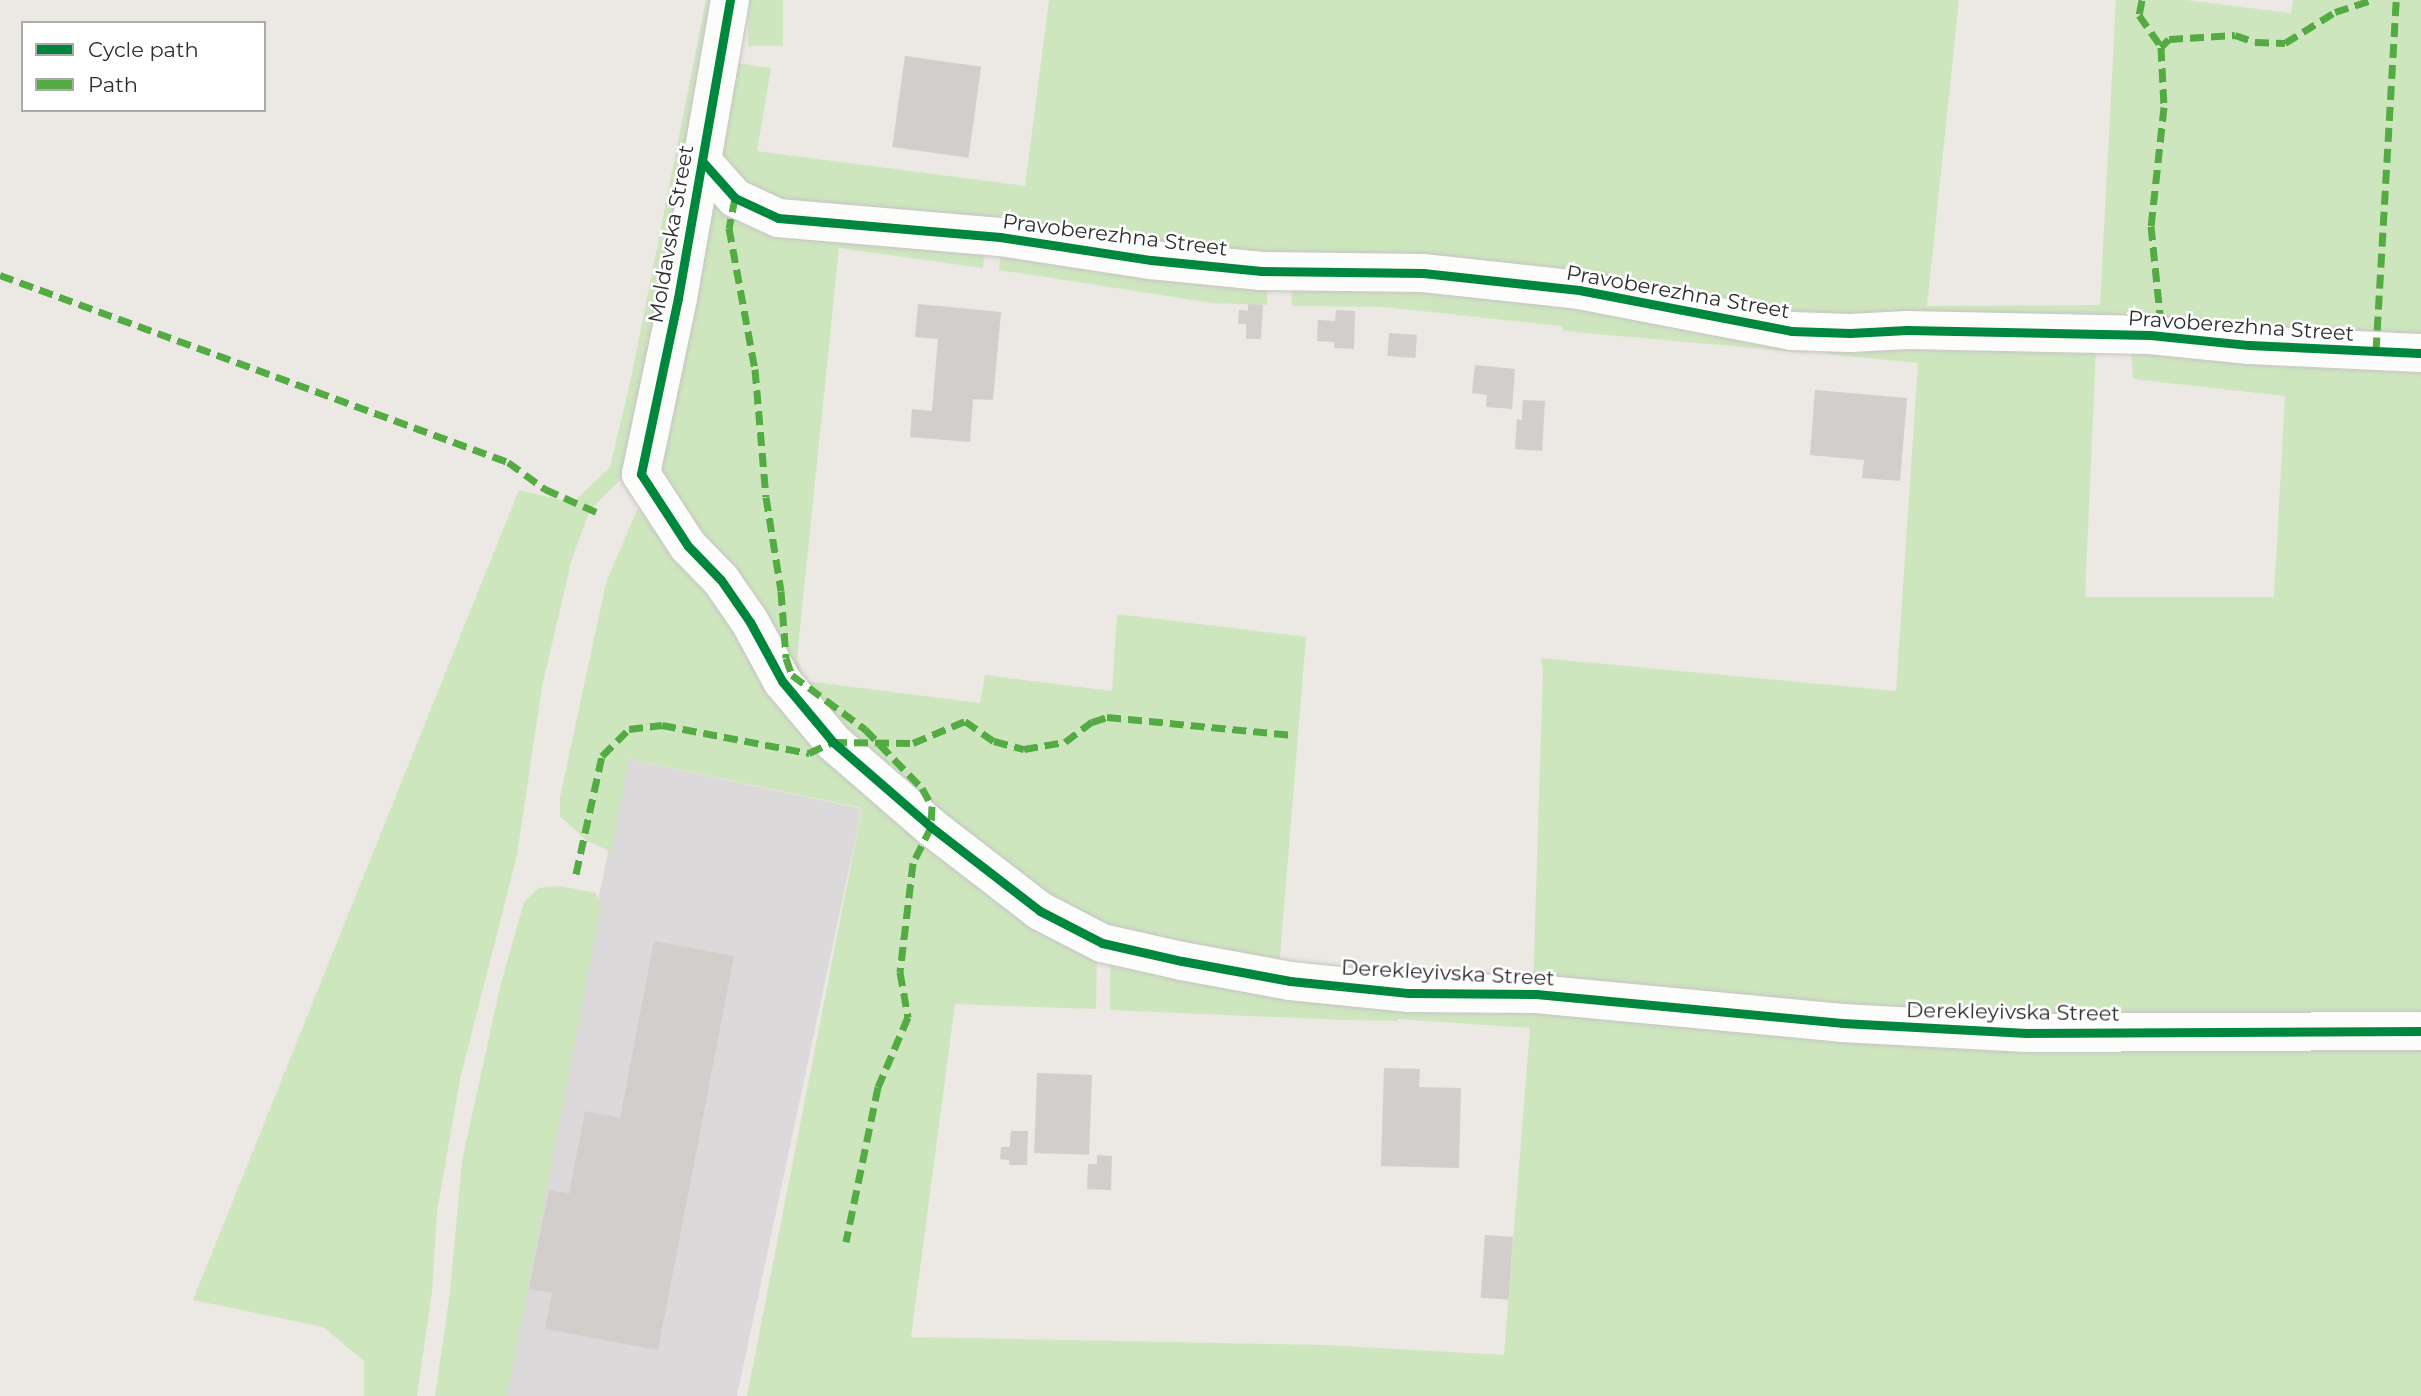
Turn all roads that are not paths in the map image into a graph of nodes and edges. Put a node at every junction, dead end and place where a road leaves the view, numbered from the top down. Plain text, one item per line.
1 (730, 0) edge
2 (702, 160) junction
3 (2421, 353) edge
4 (641, 474) joint
5 (2421, 1031) edge

1 - 2 street, Moldavska Street
2 - 3 street, Pravoberezhna Street
2 - 4 street, Moldavska Street
4 - 5 street, Derekleyivska Street

